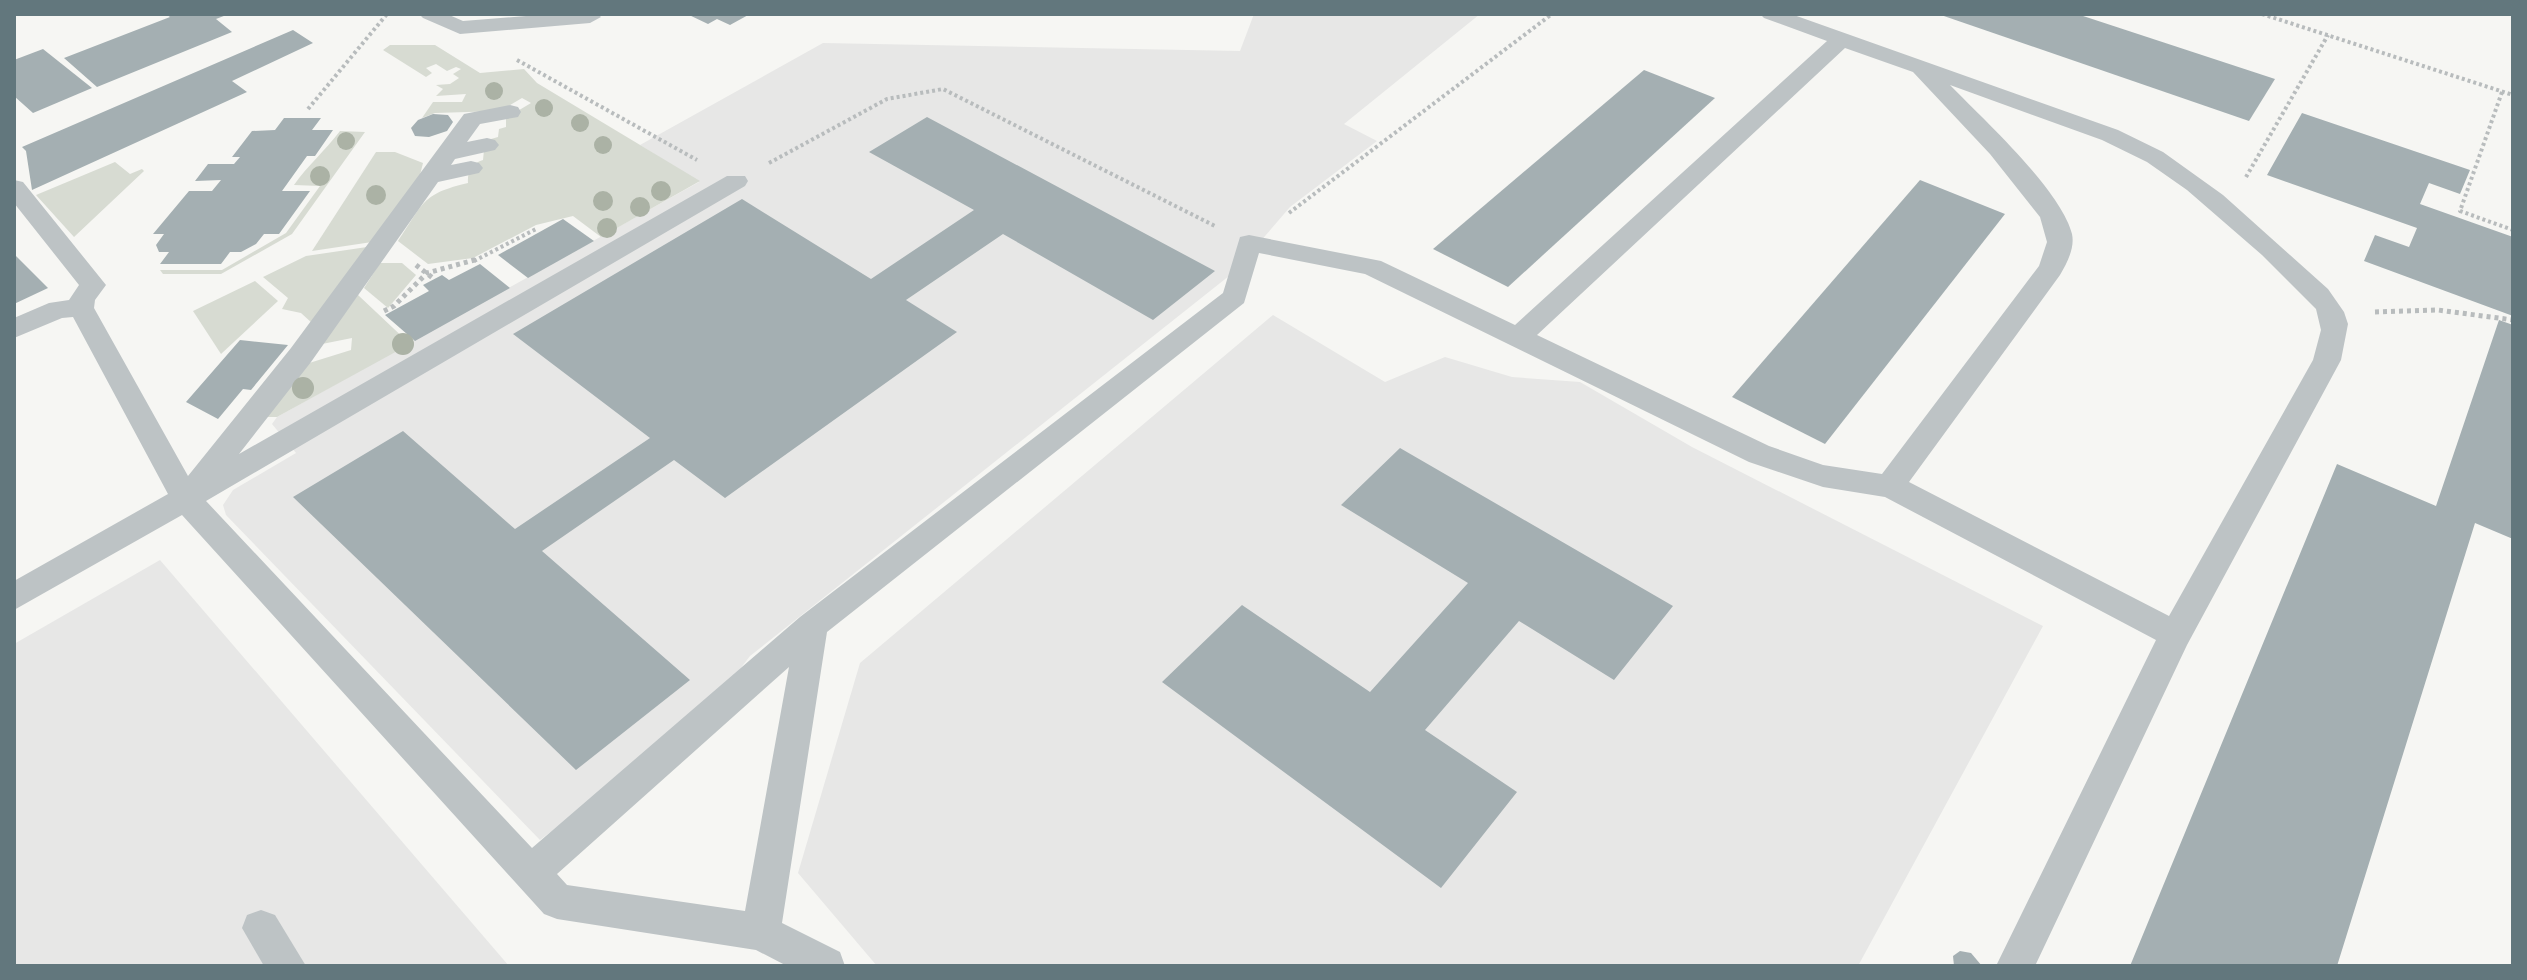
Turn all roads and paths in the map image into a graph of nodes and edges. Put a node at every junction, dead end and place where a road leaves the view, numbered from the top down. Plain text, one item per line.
1 (387, 14) edge
2 (430, 14) edge
3 (1552, 14) edge
4 (1771, 14) edge
5 (2262, 14) edge
6 (590, 17) dead end
7 (460, 28) junction
8 (2328, 35) junction
9 (1842, 39) junction
10 (1918, 65) junction
11 (2502, 92) junction
12 (2513, 95) edge
13 (308, 109) dead end
14 (466, 152) dead end
15 (736, 181) junction
16 (14, 187) edge
17 (2227, 210) junction
18 (538, 228) dead end
19 (2513, 230) edge
20 (1249, 243) junction
21 (81, 308) junction
22 (385, 311) dead end
23 (2333, 314) junction
24 (2513, 320) edge
25 (14, 329) edge
26 (1518, 337) junction
27 (1890, 486) junction
28 (186, 499) junction
29 (14, 597) edge
30 (812, 626) junction
31 (2176, 635) junction
32 (531, 873) junction
33 (261, 928) dead end
34 (761, 932) junction
35 (287, 966) edge
36 (826, 966) edge
37 (2015, 966) edge

1 - 13 path
2 - 7 lane
3 - 20 path
4 - 9 lane
5 - 8 path
6 - 7 lane
7 - 15 path
8 - 11 path
8 - 17 path
9 - 10 lane
9 - 26 lane
10 - 17 lane
10 - 27 lane
11 - 12 path
11 - 19 path
14 - 28 lane
15 - 20 path
15 - 28 lane
16 - 21 lane
17 - 23 lane
18 - 22 path
20 - 26 lane
20 - 30 lane
21 - 25 lane
21 - 28 lane
23 - 24 path
23 - 31 lane
26 - 27 lane
27 - 31 lane
28 - 29 lane
28 - 32 lane
30 - 32 lane
30 - 34 lane
31 - 37 lane
32 - 34 lane
33 - 35 lane
34 - 36 lane

